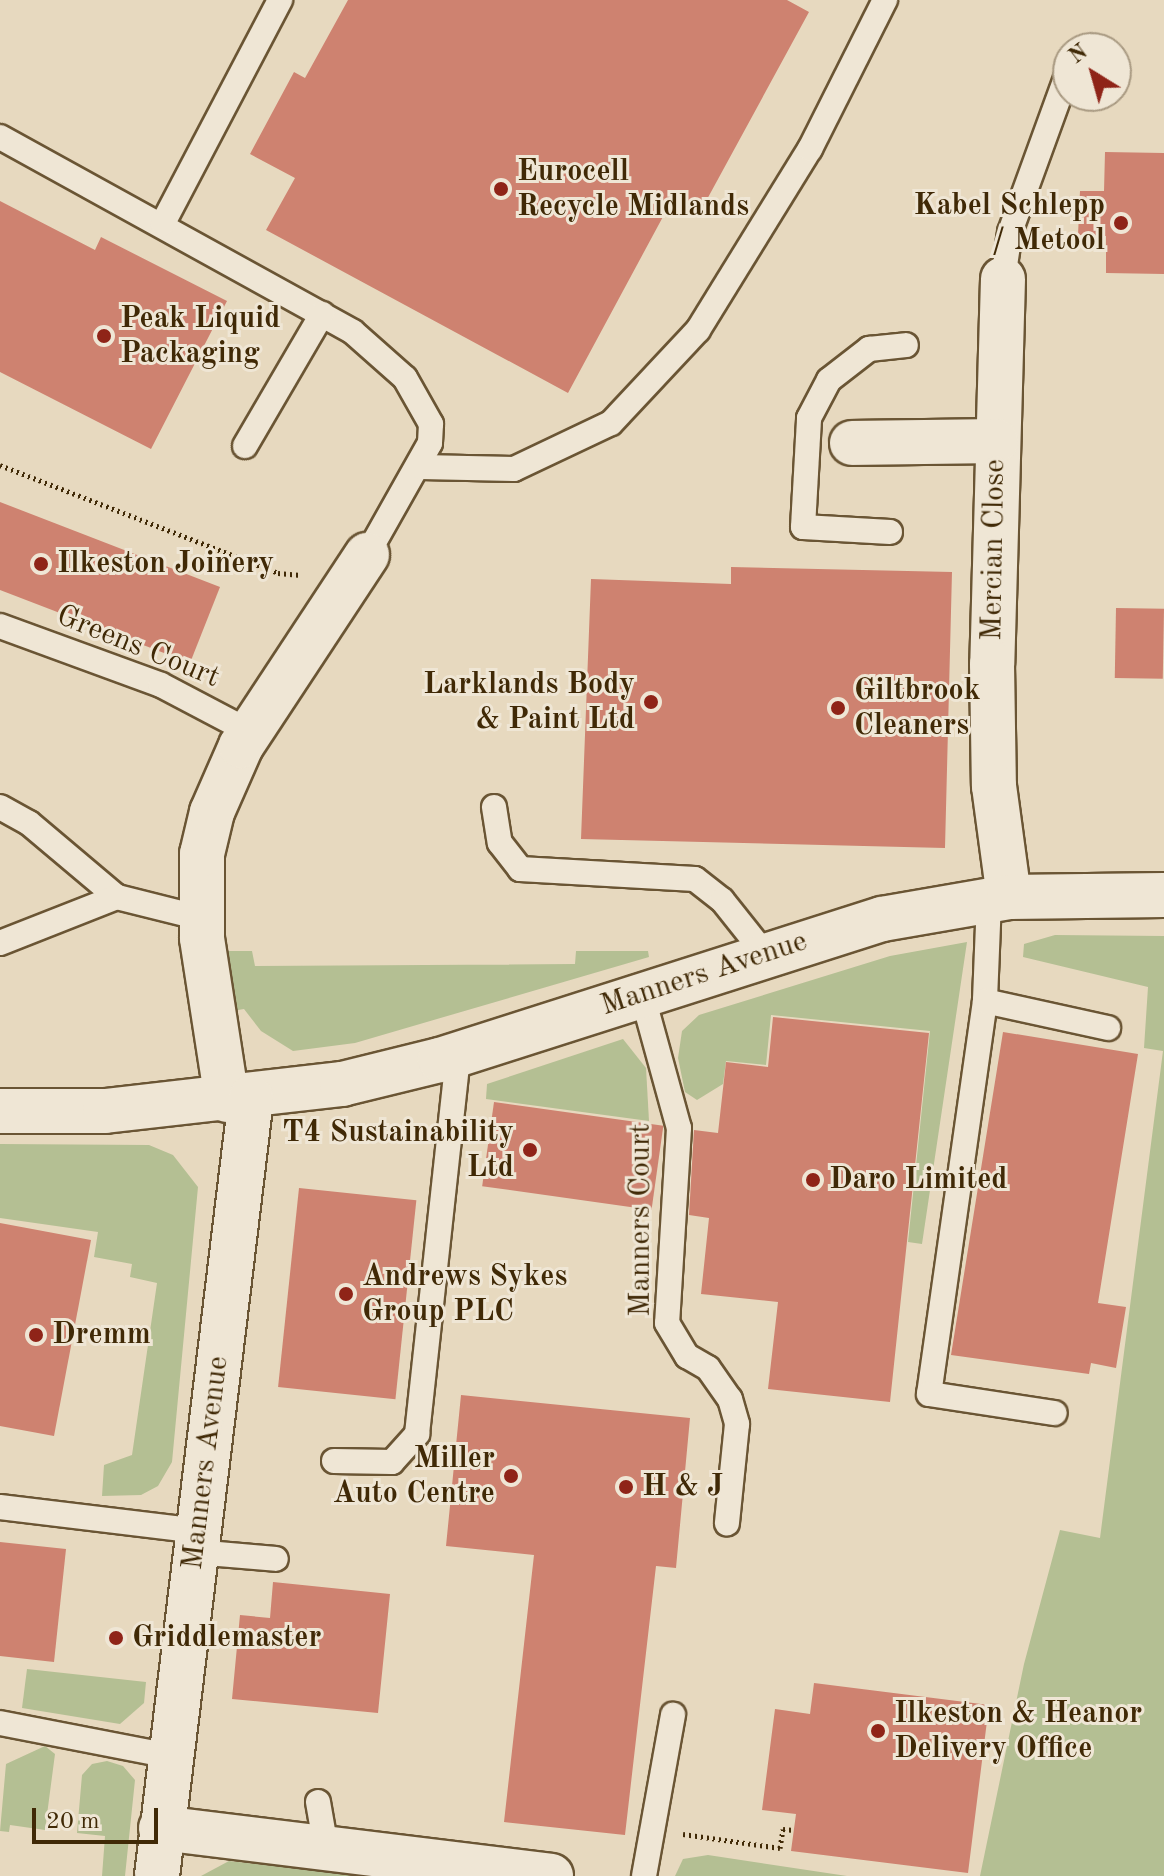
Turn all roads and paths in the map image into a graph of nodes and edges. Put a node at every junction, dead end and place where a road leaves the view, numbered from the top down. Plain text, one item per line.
1 (280, 0) edge
2 (885, 0) edge
3 (1053, 112) edge
4 (0, 137) edge
5 (163, 223) junction
6 (1003, 279) joint
7 (322, 314) junction
8 (906, 345) dead end
9 (996, 441) junction
10 (806, 443) junction
11 (852, 443) joint
12 (245, 446) dead end
13 (0, 465) edge
14 (421, 467) junction
15 (890, 532) dead end
16 (367, 555) joint
17 (342, 591) junction
18 (0, 626) edge
19 (250, 732) junction
20 (0, 807) edge
21 (494, 807) dead end
22 (1164, 895) edge
23 (117, 897) junction
24 (999, 899) junction
25 (201, 918) junction
26 (0, 943) edge
27 (765, 954) junction
28 (642, 994) junction
29 (985, 1001) junction
30 (1108, 1028) dead end
31 (458, 1054) junction
32 (239, 1099) junction
33 (0, 1111) edge
34 (1055, 1413) dead end
35 (334, 1461) dead end
36 (0, 1507) edge
37 (727, 1523) dead end
38 (196, 1542) junction
39 (276, 1559) dead end
40 (673, 1715) dead end
41 (0, 1723) edge
42 (170, 1756) junction
43 (318, 1802) dead end
44 (161, 1828) junction
45 (794, 1830) dead end
46 (673, 1832) dead end
47 (326, 1848) junction
48 (476, 1871) edge
49 (157, 1876) edge
50 (551, 1876) edge
51 (644, 1876) edge

1 - 5 lane
2 - 14 lane
3 - 6 lane
4 - 5 lane
5 - 7 lane
6 - 9 street, Mercian Close
7 - 12 lane
7 - 14 lane
8 - 10 lane
9 - 11 street, Mercian Close
9 - 24 street, Mercian Close
10 - 11 lane
10 - 15 lane
13 - 17 path
14 - 16 lane
16 - 17 street, Manners Avenue
17 - 19 street, Manners Avenue
18 - 19 lane, Greens Court
19 - 25 street, Manners Avenue
20 - 23 lane
21 - 27 lane
22 - 24 street, Manners Avenue
23 - 25 lane
23 - 26 lane
24 - 27 street, Manners Avenue
24 - 29 lane
25 - 32 street, Manners Avenue
27 - 28 street, Manners Avenue
28 - 31 street, Manners Avenue
28 - 37 lane, Manners Court
29 - 30 lane
29 - 34 lane
31 - 32 street, Manners Avenue
31 - 35 lane
32 - 33 street, Manners Avenue
32 - 38 street, Manners Avenue
36 - 38 lane
38 - 39 lane
38 - 42 street, Manners Avenue
40 - 51 lane
41 - 42 lane
42 - 44 street, Manners Avenue
43 - 47 lane
44 - 47 street
44 - 49 street, Manners Avenue
45 - 46 path
47 - 48 street
48 - 50 street

